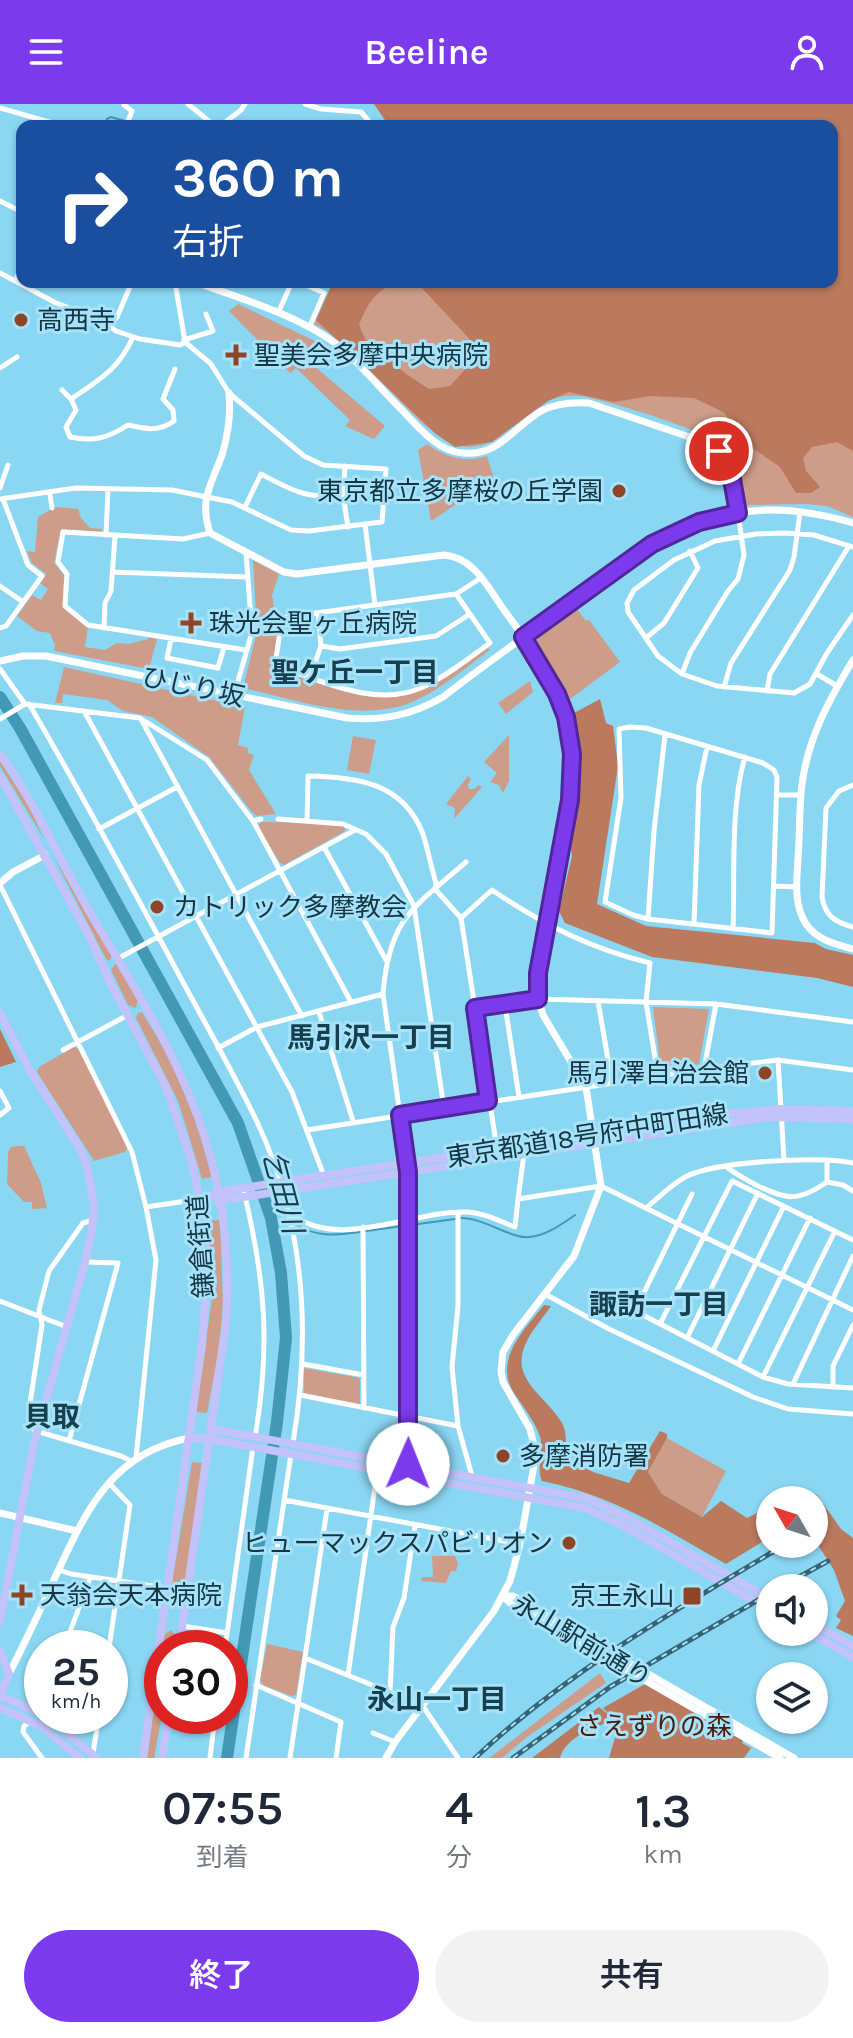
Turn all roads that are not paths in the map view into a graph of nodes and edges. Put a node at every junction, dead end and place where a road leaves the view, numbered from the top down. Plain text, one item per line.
1 (188, 104) edge
2 (245, 104) edge
3 (305, 104) edge
4 (0, 108) edge
5 (42, 120) edge
6 (210, 120) edge
7 (227, 120) edge
8 (367, 120) edge
9 (0, 273) edge
10 (15, 281) edge
11 (28, 288) edge
12 (129, 288) edge
13 (176, 288) edge
14 (211, 288) edge
15 (289, 288) edge
16 (313, 288) edge
17 (206, 314) dead end
18 (278, 314) junction
19 (109, 325) junction
20 (309, 329) junction
21 (133, 337) junction
22 (185, 341) junction
23 (17, 357) dead end
24 (0, 368) edge
25 (175, 369) dead end
26 (62, 390) dead end
27 (229, 393) junction
28 (71, 399) junction
29 (8, 465) dead end
30 (345, 466) junction
31 (0, 488) edge
32 (108, 489) junction
33 (50, 494) junction
34 (343, 495) junction
35 (205, 496) junction
36 (1, 499) edge
37 (245, 507) junction
38 (52, 508) dead end
39 (800, 512) junction
40 (738, 513) junction
41 (853, 523) edge
42 (365, 524) junction
43 (348, 527) junction
44 (210, 533) junction
45 (797, 534) junction
46 (106, 535) junction
47 (741, 536) junction
48 (115, 537) junction
49 (851, 546) edge
50 (690, 551) junction
51 (246, 553) junction
52 (370, 565) junction
53 (112, 572) junction
54 (247, 577) junction
55 (481, 578) junction
56 (0, 586) edge
57 (456, 594) junction
58 (23, 602) junction
59 (375, 605) junction
60 (318, 613) junction
61 (470, 614) junction
62 (853, 615) edge
63 (0, 628) edge
64 (104, 628) junction
65 (523, 637) junction
66 (646, 638) junction
67 (171, 639) junction
68 (321, 646) junction
69 (224, 647) junction
70 (246, 650) junction
71 (853, 660) edge
72 (1, 662) edge
73 (682, 674) junction
74 (817, 674) junction
75 (310, 676) junction
76 (837, 686) junction
77 (724, 687) junction
78 (767, 691) junction
79 (234, 695) junction
80 (25, 704) junction
81 (84, 711) junction
82 (0, 718) edge
83 (140, 718) junction
84 (665, 735) junction
85 (707, 747) junction
86 (0, 754) edge
87 (745, 757) junction
88 (0, 776) edge
89 (853, 785) edge
90 (177, 787) junction
91 (777, 795) junction
92 (801, 795) junction
93 (138, 808) junction
94 (261, 819) dead end
95 (278, 819) dead end
96 (253, 821) junction
97 (307, 821) junction
98 (99, 829) junction
99 (356, 829) junction
100 (324, 847) junction
101 (56, 849) junction
102 (45, 855) junction
103 (466, 862) dead end
104 (280, 871) junction
105 (0, 884) edge
106 (774, 886) junction
107 (797, 887) junction
108 (435, 889) junction
109 (236, 895) junction
110 (414, 906) junction
111 (196, 916) junction
112 (461, 918) junction
113 (648, 919) junction
114 (694, 924) junction
115 (547, 926) junction
116 (853, 927) edge
117 (733, 929) junction
118 (156, 938) junction
119 (853, 949) edge
120 (123, 956) junction
121 (386, 960) junction
122 (104, 967) junction
123 (383, 994) junction
124 (538, 999) junction
125 (598, 1000) junction
126 (351, 1002) junction
127 (646, 1002) junction
128 (716, 1004) junction
129 (505, 1005) junction
130 (146, 1006) junction
131 (475, 1008) junction
132 (319, 1012) junction
133 (0, 1013) edge
134 (128, 1015) junction
135 (302, 1016) junction
136 (853, 1022) edge
137 (257, 1027) junction
138 (79, 1042) junction
139 (218, 1048) junction
140 (63, 1050) dead end
141 (778, 1060) junction
142 (704, 1069) junction
143 (853, 1070) edge
144 (658, 1076) junction
145 (612, 1083) junction
146 (586, 1087) junction
147 (0, 1091) edge
148 (519, 1097) junction
149 (488, 1101) junction
150 (444, 1108) junction
151 (853, 1111) edge
152 (780, 1113) junction
153 (0, 1115) edge
154 (400, 1115) junction
155 (853, 1119) edge
156 (353, 1121) junction
157 (307, 1130) junction
158 (595, 1138) junction
159 (497, 1149) junction
160 (524, 1154) junction
161 (784, 1160) junction
162 (827, 1160) junction
163 (853, 1163) edge
164 (408, 1167) junction
165 (727, 1167) junction
166 (326, 1180) junction
167 (827, 1182) junction
168 (601, 1186) junction
169 (279, 1187) junction
170 (853, 1191) edge
171 (248, 1192) junction
172 (758, 1193) junction
173 (692, 1194) dead end
174 (220, 1197) junction
175 (200, 1199) junction
176 (518, 1199) junction
177 (784, 1206) junction
178 (146, 1207) junction
179 (646, 1208) junction
180 (289, 1213) junction
181 (458, 1214) junction
182 (810, 1218) junction
183 (93, 1220) junction
184 (408, 1221) junction
185 (678, 1224) junction
186 (363, 1228) junction
187 (835, 1231) junction
188 (704, 1237) junction
189 (853, 1240) edge
190 (730, 1250) junction
191 (853, 1256) edge
192 (147, 1260) dead end
193 (156, 1260) junction
194 (85, 1262) junction
195 (755, 1263) junction
196 (781, 1275) junction
197 (807, 1288) junction
198 (545, 1294) junction
199 (0, 1301) edge
200 (832, 1301) junction
201 (853, 1310) edge
202 (41, 1316) junction
203 (660, 1324) junction
204 (853, 1325) edge
205 (67, 1327) junction
206 (687, 1338) junction
207 (713, 1351) junction
208 (303, 1364) junction
209 (738, 1364) junction
210 (364, 1375) junction
211 (763, 1377) junction
212 (793, 1384) junction
213 (833, 1387) junction
214 (853, 1388) edge
215 (300, 1395) junction
216 (364, 1408) junction
217 (853, 1414) edge
218 (409, 1416) junction
219 (458, 1426) junction
220 (36, 1431) junction
221 (211, 1434) junction
222 (189, 1438) junction
223 (69, 1441) junction
224 (258, 1442) junction
225 (289, 1448) junction
226 (134, 1460) junction
227 (379, 1464) junction
228 (408, 1464) junction
229 (472, 1476) junction
230 (108, 1483) junction
231 (531, 1492) junction
232 (284, 1500) junction
233 (327, 1509) junction
234 (0, 1513) edge
235 (371, 1517) junction
236 (20, 1518) junction
237 (415, 1525) junction
238 (77, 1531) junction
239 (520, 1544) junction
240 (59, 1570) junction
241 (91, 1577) junction
242 (118, 1581) junction
243 (167, 1588) junction
244 (756, 1591) edge
245 (503, 1596) junction
246 (756, 1602) edge
247 (1, 1603) edge
248 (547, 1619) junction
249 (0, 1621) edge
250 (162, 1623) junction
251 (182, 1626) junction
252 (71, 1630) edge
253 (111, 1630) edge
254 (181, 1630) edge
255 (208, 1630) edge
256 (227, 1630) edge
257 (828, 1632) edge
258 (828, 1643) edge
259 (853, 1646) edge
260 (0, 1651) edge
261 (853, 1657) edge
262 (305, 1658) junction
263 (9, 1674) junction
264 (348, 1675) junction
265 (256, 1685) junction
266 (390, 1692) junction
267 (0, 1696) edge
268 (298, 1703) junction
269 (24, 1705) edge
270 (422, 1705) junction
271 (0, 1708) edge
272 (24, 1719) edge
273 (373, 1733) dead end
274 (24, 1734) edge
275 (48, 1734) edge
276 (68, 1734) edge
277 (97, 1734) edge
278 (166, 1734) edge
279 (213, 1734) edge
280 (395, 1742) junction
281 (95, 1756) edge
282 (42, 1758) edge
283 (80, 1758) edge
284 (143, 1758) edge
285 (162, 1758) edge
286 (210, 1758) edge
287 (246, 1758) edge
288 (290, 1758) edge
289 (336, 1758) edge
290 (386, 1758) edge
291 (458, 1758) edge
292 (780, 1758) edge
293 (794, 1758) edge

1 - 6 street
2 - 7 street
3 - 8 street
4 - 5 street
9 - 10 street
11 - 19 street
12 - 19 street
13 - 22 street
14 - 18 street
15 - 18 street
16 - 20 street
17 - 22 street
18 - 20 street
19 - 21 street
20 - 40 street
21 - 22 street
21 - 28 street
22 - 27 street
23 - 24 street
25 - 28 street
26 - 28 street
27 - 30 street
27 - 35 street
29 - 31 street
30 - 34 street
30 - 42 street
32 - 33 street
32 - 35 street
32 - 46 street
33 - 36 street
33 - 38 street
34 - 37 street
34 - 43 street
35 - 37 street
35 - 44 street
36 - 58 street
37 - 43 street
39 - 40 street, ひじり坂
39 - 41 street, ひじり坂
39 - 45 street
40 - 47 street
40 - 65 street, ひじり坂
42 - 43 street
42 - 52 street
44 - 48 street
44 - 51 street
45 - 47 street
45 - 49 street
45 - 77 street
46 - 48 street
46 - 64 street
47 - 50 street
47 - 73 street
48 - 53 street
49 - 78 street
50 - 66 street
50 - 66 street
51 - 52 street
51 - 54 street
52 - 55 street
52 - 59 street
53 - 54 street
53 - 64 street
54 - 70 street
55 - 57 street
55 - 65 street
56 - 58 street
57 - 59 street
57 - 61 street
58 - 63 street
59 - 60 street
60 - 68 street
60 - 75 street
61 - 68 street
61 - 75 street
62 - 74 street
64 - 67 street
65 - 79 street, ひじり坂
65 - 115 street
66 - 73 street
67 - 69 street
67 - 69 street
68 - 75 street
69 - 70 street
70 - 79 street
71 - 76 street
72 - 79 street, ひじり坂
72 - 80 street
73 - 77 street
74 - 76 street
74 - 78 street
76 - 92 street
77 - 78 street
80 - 81 street
80 - 82 street
80 - 98 street
81 - 83 street
81 - 93 street
83 - 90 street
83 - 96 street
84 - 85 street
84 - 113 street
84 - 113 street
85 - 87 street
85 - 114 street
86 - 101 main road, 鎌倉街道
87 - 91 street
87 - 117 street
88 - 102 main road, 鎌倉街道
89 - 116 street
90 - 93 street
90 - 109 street
91 - 92 street
91 - 106 street
92 - 107 street
93 - 98 street
93 - 111 street
94 - 96 street
95 - 97 street
96 - 104 street
97 - 99 street
97 - 108 street
98 - 118 street
99 - 100 street
99 - 110 street
100 - 104 street
100 - 121 street
101 - 102 main road
101 - 120 main road, 鎌倉街道
102 - 105 street
102 - 122 main road, 鎌倉街道
103 - 108 street
104 - 109 street
104 - 126 street
105 - 138 street
106 - 107 street
106 - 117 street
107 - 119 street
108 - 110 street
108 - 112 street
109 - 111 street
109 - 135 street
110 - 121 street
110 - 150 street
111 - 118 street
111 - 137 street
112 - 115 street
112 - 131 street
113 - 114 street
114 - 117 street
115 - 124 street
115 - 127 street
118 - 120 street
118 - 139 street
120 - 122 main road
120 - 130 main road, 鎌倉街道
121 - 123 street
122 - 134 main road, 鎌倉街道
123 - 126 street
123 - 154 street
124 - 125 street
124 - 129 street
124 - 146 street
125 - 127 street
125 - 145 street
126 - 132 street
127 - 128 street
127 - 144 street
128 - 136 street
128 - 142 street
129 - 131 street
129 - 148 street
130 - 134 main road
130 - 174 main road, 鎌倉街道
131 - 149 street
132 - 135 street
132 - 156 street
133 - 183 main road
134 - 138 street
134 - 175 main road, 鎌倉街道
135 - 137 street
137 - 139 street
137 - 157 street
138 - 140 street
138 - 178 street
139 - 169 street
141 - 142 street
141 - 143 street
141 - 152 street
142 - 144 street
144 - 145 street
145 - 146 street
146 - 148 street
146 - 158 street
147 - 153 street
148 - 149 street
149 - 150 street
149 - 159 street
150 - 154 street
151 - 152 main road, 東京都道18号府中町田線
152 - 155 main road, 東京都道18号府中町田線
152 - 158 main road, 東京都道18号府中町田線
152 - 161 street
154 - 156 street
154 - 164 street
156 - 157 street
157 - 166 street
158 - 159 main road, 東京都道18号府中町田線
158 - 160 main road, 東京都道18号府中町田線
158 - 168 street
159 - 164 main road, 東京都道18号府中町田線
160 - 164 main road, 東京都道18号府中町田線
160 - 176 street
161 - 162 street
161 - 165 street
162 - 163 street
162 - 167 street
164 - 166 main road, 東京都道18号府中町田線
164 - 184 street
165 - 167 street
165 - 179 street
166 - 169 main road, 東京都道18号府中町田線
167 - 170 street
168 - 176 street
168 - 179 street
168 - 198 street
169 - 171 main road, 東京都道18号府中町田線
169 - 180 street
171 - 174 main road, 東京都道18号府中町田線
171 - 224 street
172 - 177 street
172 - 188 street
172 - 190 street
173 - 185 street
174 - 175 main road, 東京都道18号府中町田線
174 - 221 main road, 鎌倉街道
175 - 178 street
175 - 222 main road, 鎌倉街道
176 - 181 street
177 - 182 street
177 - 195 street
178 - 193 street
179 - 185 street
180 - 186 street
180 - 208 street
181 - 184 street
181 - 219 street
182 - 187 street
182 - 196 street
183 - 194 main road
183 - 202 street
184 - 186 street
184 - 218 street
185 - 188 street
185 - 203 street
186 - 210 street
187 - 189 street
187 - 197 street
188 - 190 street
188 - 203 street
190 - 195 street
190 - 206 street
191 - 200 street
192 - 193 street
193 - 226 street
194 - 205 main road
194 - 223 street
195 - 196 street
195 - 207 street
196 - 197 street
196 - 209 street
197 - 200 street
197 - 211 street
198 - 217 street
198 - 231 street
199 - 202 street
200 - 201 street
200 - 212 street
202 - 205 street
202 - 220 street
203 - 206 street
204 - 213 street
205 - 220 main road
206 - 207 street
207 - 209 street
208 - 210 street
208 - 215 street
209 - 211 street
210 - 216 street
211 - 212 street
212 - 213 street
213 - 214 street
215 - 216 street
215 - 225 street
216 - 218 street
218 - 219 street
218 - 228 street
219 - 229 street
220 - 223 street
220 - 236 main road
221 - 222 main road
221 - 224 main road
221 - 251 main road, 鎌倉街道
222 - 226 street
222 - 243 main road, 鎌倉街道
223 - 226 street
224 - 225 main road
224 - 256 street
225 - 227 main road
225 - 232 street
226 - 230 street
227 - 228 main road
227 - 231 main road
227 - 235 street
228 - 229 main road
229 - 231 main road
230 - 238 street
230 - 242 street
231 - 239 street
231 - 244 main road
231 - 246 main road
232 - 233 street
232 - 265 street
233 - 235 street
233 - 262 street
234 - 236 street
235 - 237 street
235 - 264 street
236 - 238 street
236 - 247 main road
237 - 239 street
237 - 266 street
238 - 240 street
239 - 245 street
240 - 241 street
240 - 263 street
241 - 242 street
241 - 252 street
242 - 243 street
242 - 253 street
243 - 250 main road, 鎌倉街道
245 - 248 street, 永山駅前通り
245 - 270 street
247 - 249 main road
248 - 292 street, 永山駅前通り
248 - 293 street, 永山駅前通り
250 - 251 main road
250 - 284 main road, 鎌倉街道
251 - 254 main road, 鎌倉街道
251 - 255 street
257 - 259 main road
258 - 261 main road
260 - 263 main road
262 - 264 street
262 - 268 street
263 - 267 main road
264 - 266 street
265 - 268 street
265 - 287 street
266 - 270 street
267 - 269 main road
268 - 288 street
268 - 289 street
270 - 280 street
270 - 291 street
271 - 272 main road
273 - 280 street
274 - 282 street
275 - 283 main road
276 - 281 main road
277 - 281 street
278 - 285 main road
279 - 286 street
280 - 290 street

